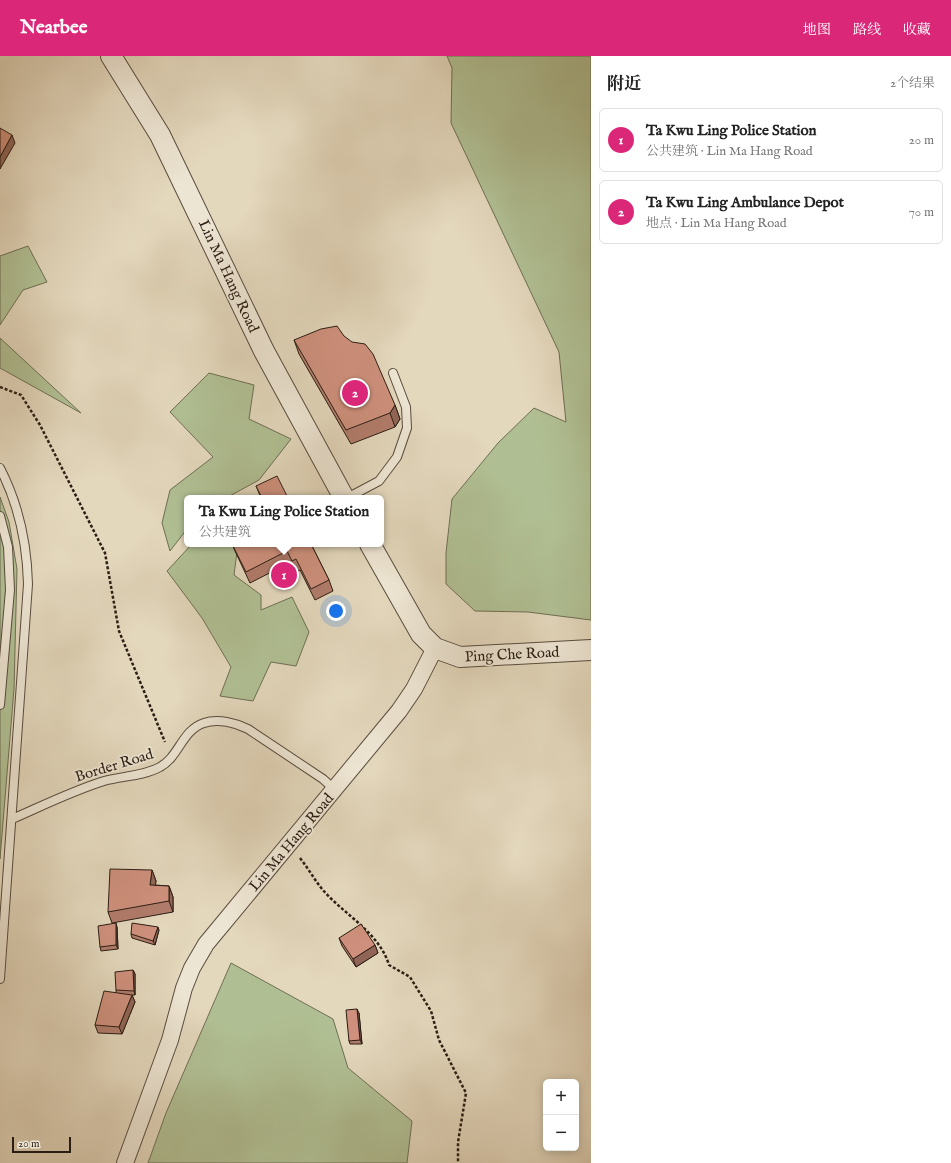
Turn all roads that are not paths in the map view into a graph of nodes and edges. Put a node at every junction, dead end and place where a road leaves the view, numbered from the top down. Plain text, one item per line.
1 (112, 56) edge
2 (393, 373) dead end
3 (0, 468) edge
4 (343, 495) edge
5 (351, 495) edge
6 (0, 516) edge
7 (372, 547) edge
8 (435, 648) junction
9 (591, 650) edge
10 (0, 705) edge
11 (335, 790) junction
12 (12, 820) junction
13 (0, 979) edge
14 (125, 1163) edge

1 - 4 street, Lin Ma Hang Road
2 - 5 lane
3 - 12 lane
6 - 10 lane
7 - 8 street
8 - 9 street, Ping Che Road
8 - 11 street, Lin Ma Hang Road
11 - 12 lane, Border Road
11 - 14 street, Lin Ma Hang Road
12 - 13 lane

